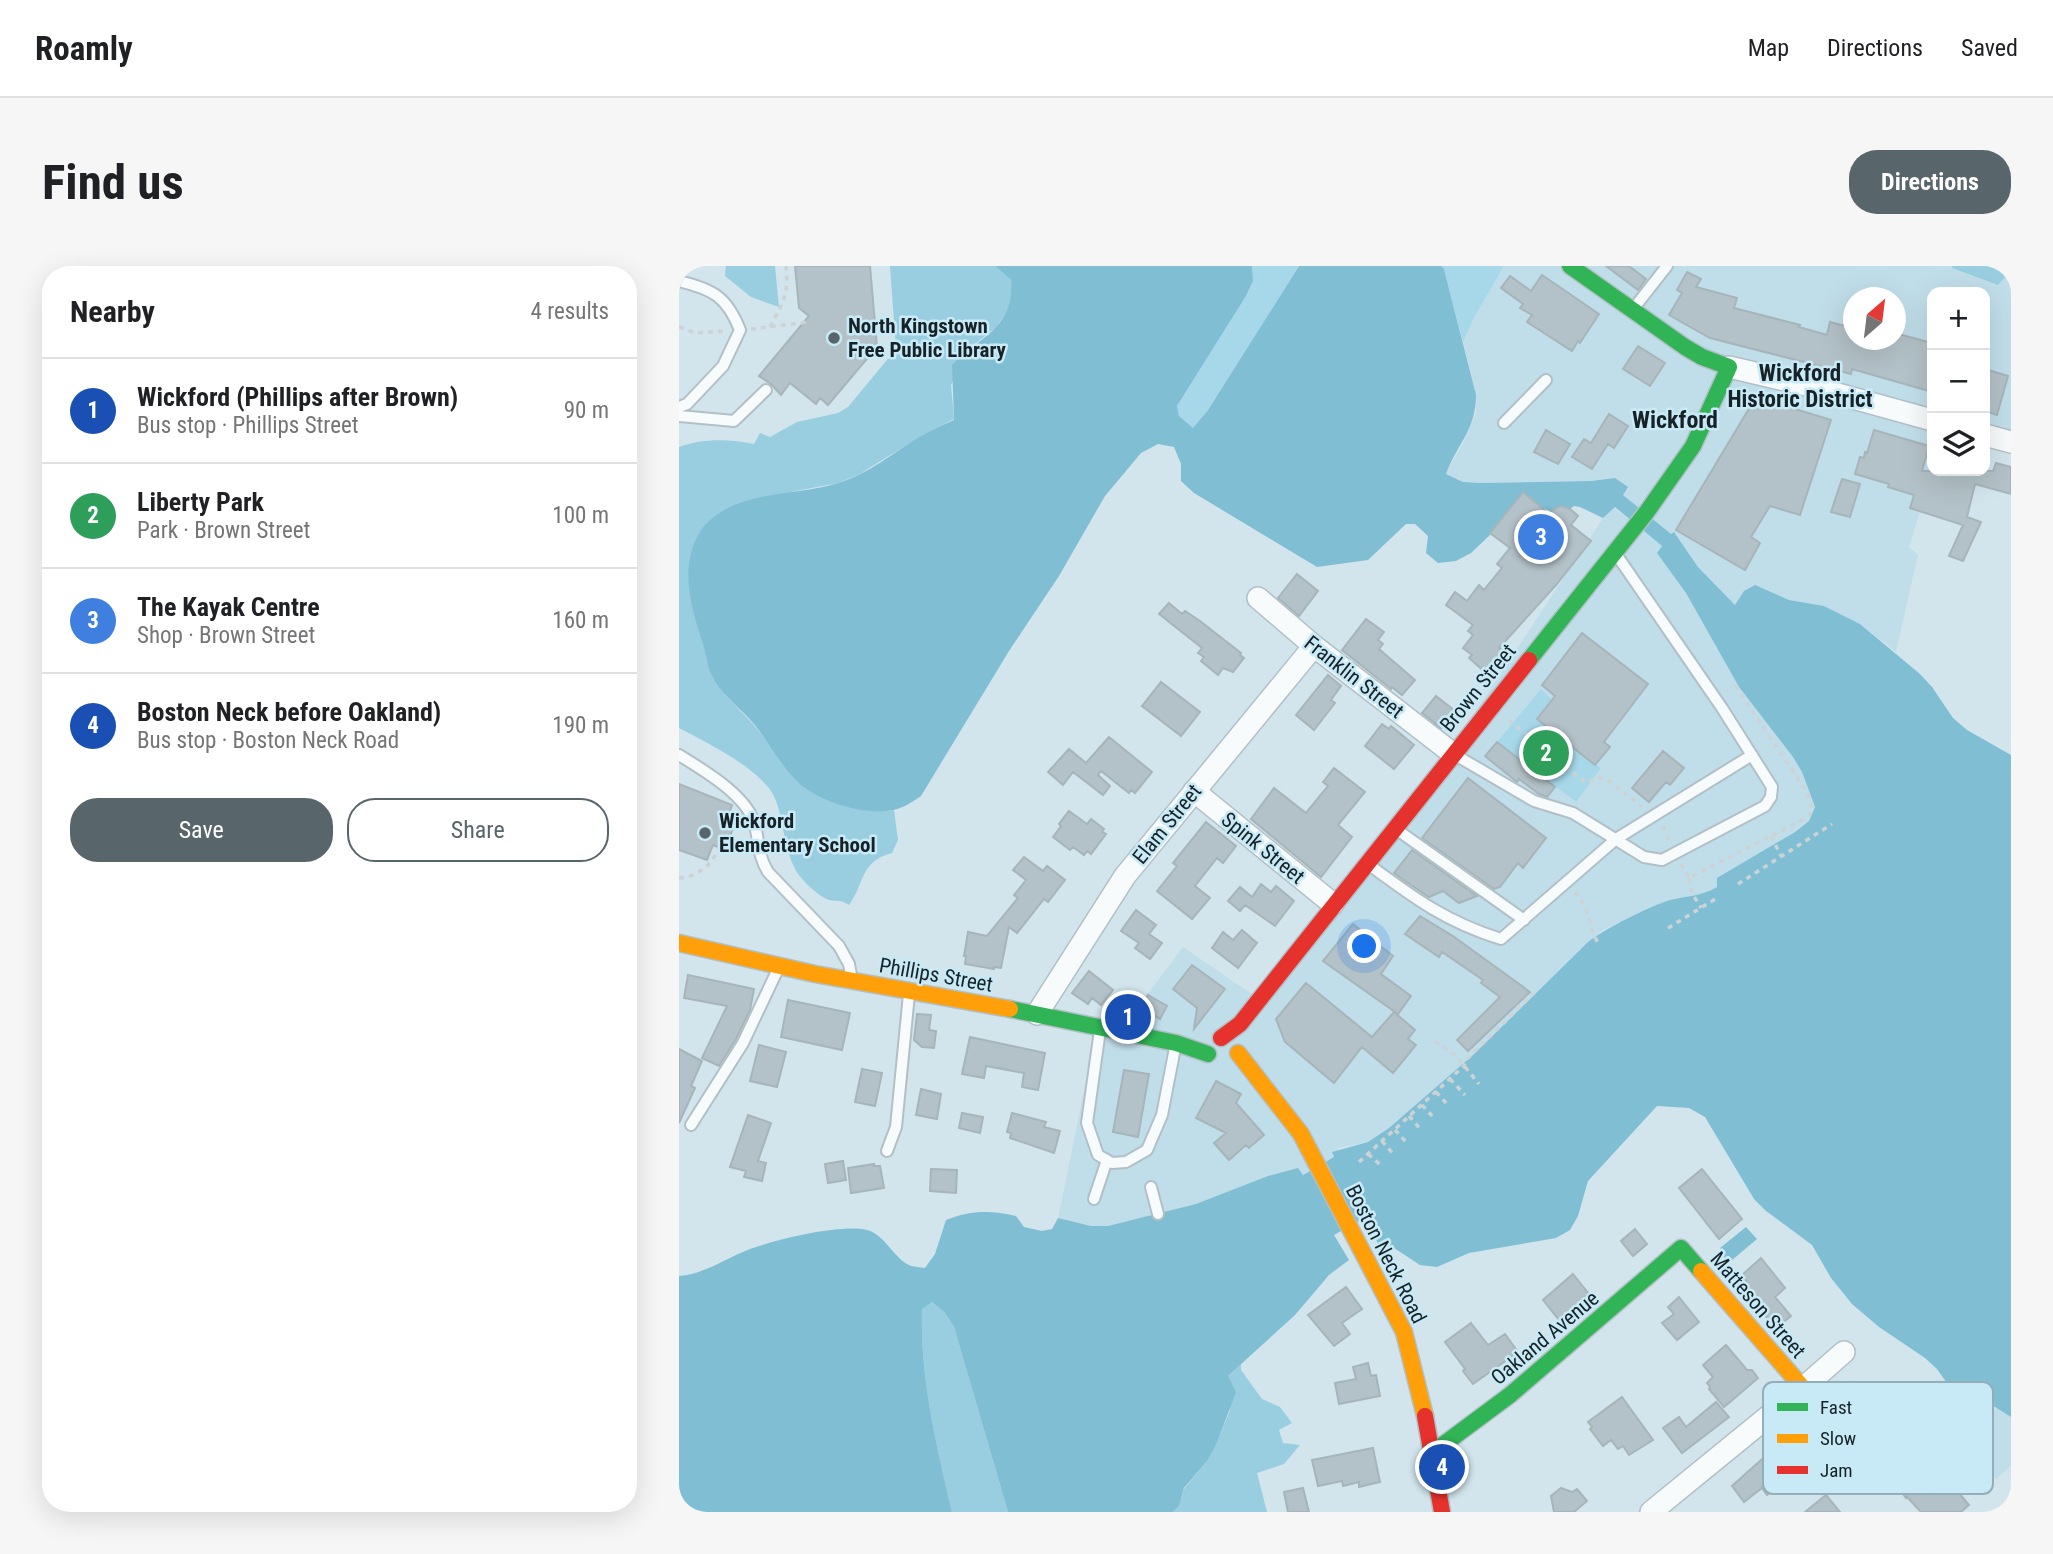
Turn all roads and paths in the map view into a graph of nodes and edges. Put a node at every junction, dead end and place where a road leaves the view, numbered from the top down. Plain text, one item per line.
1 (786, 266) edge
2 (1570, 266) edge
3 (1667, 266) edge
4 (679, 281) edge
5 (1632, 310) junction
6 (770, 327) dead end
7 (1729, 367) junction
8 (1546, 380) dead end
9 (766, 390) dead end
10 (682, 402) edge
11 (679, 416) edge
12 (1927, 419) edge
13 (1504, 423) dead end
14 (1990, 436) edge
15 (2011, 442) edge
16 (1614, 552) junction
17 (1258, 597) dead end
18 (1314, 646) junction
19 (1552, 735) dead end
20 (1538, 744) dead end
21 (1544, 745) dead end
22 (1546, 751) dead end
23 (1453, 754) junction
24 (679, 755) edge
25 (1752, 755) junction
26 (1194, 791) junction
27 (1832, 824) dead end
28 (1394, 827) junction
29 (1771, 836) dead end
30 (1616, 839) junction
31 (719, 848) dead end
32 (1781, 857) junction
33 (1366, 862) junction
34 (679, 878) edge
35 (1689, 878) dead end
36 (1567, 882) junction
37 (1738, 884) dead end
38 (1717, 898) dead end
39 (1333, 904) junction
40 (1701, 908) junction
41 (1524, 920) junction
42 (1668, 928) dead end
43 (679, 943) edge
44 (1598, 943) dead end
45 (779, 966) junction
46 (852, 981) junction
47 (910, 992) junction
48 (1534, 993) dead end
49 (1037, 1014) junction
50 (1100, 1027) junction
51 (1435, 1041) dead end
52 (1181, 1044) junction
53 (1223, 1052) junction
54 (1464, 1066) junction
55 (1450, 1079) junction
56 (1479, 1084) dead end
57 (1436, 1092) junction
58 (1465, 1095) dead end
59 (1422, 1105) junction
60 (1449, 1106) dead end
61 (1409, 1116) junction
62 (1435, 1119) dead end
63 (691, 1125) dead end
64 (1395, 1130) junction
65 (1422, 1131) dead end
66 (1382, 1141) junction
67 (1408, 1144) dead end
68 (887, 1151) dead end
69 (1369, 1154) junction
70 (1395, 1156) dead end
71 (1107, 1160) junction
72 (1359, 1162) dead end
73 (1383, 1167) dead end
74 (1151, 1187) dead end
75 (1094, 1199) dead end
76 (1158, 1214) dead end
77 (1682, 1248) joint
78 (1843, 1352) dead end
79 (1798, 1382) edge
80 (1810, 1382) edge
81 (1763, 1421) edge
82 (1431, 1453) junction
83 (1442, 1512) edge
84 (1651, 1512) edge

1 - 6 path
2 - 5 main road
3 - 5 lane
4 - 10 lane
5 - 7 main road
7 - 12 street
7 - 16 main road, Brown Street
8 - 13 lane
9 - 11 lane
14 - 15 street
16 - 23 main road, Brown Street
16 - 25 lane
17 - 18 street, Franklin Street
18 - 23 street, Franklin Street
18 - 26 street, Elam Street
19 - 21 path
20 - 22 path
23 - 28 main road, Brown Street
23 - 30 lane
24 - 46 lane
25 - 30 lane
25 - 30 lane
26 - 39 street, Spink Street
26 - 49 street, Elam Street
27 - 32 path
28 - 33 main road, Brown Street
28 - 41 lane
29 - 32 path
30 - 36 lane
31 - 34 path
32 - 37 path
33 - 39 main road, Brown Street
33 - 41 lane
35 - 40 path
36 - 41 lane
36 - 44 path
38 - 40 path
39 - 53 main road, Brown Street
40 - 42 path
43 - 45 main road, Phillips Street
45 - 46 main road, Phillips Street
45 - 63 lane
46 - 47 main road, Phillips Street
47 - 49 main road, Phillips Street
47 - 68 lane
48 - 54 path
49 - 50 main road, Phillips Street
50 - 52 main road, Phillips Street
50 - 71 lane
51 - 54 path
52 - 53 main road, Phillips Street
52 - 71 lane
53 - 82 main road, Boston Neck Road
54 - 55 path
54 - 56 path
55 - 57 path
55 - 58 path
57 - 59 path
57 - 60 path
59 - 61 path
59 - 62 path
61 - 64 path
61 - 65 path
64 - 66 path
64 - 67 path
66 - 69 path
66 - 70 path
69 - 72 path
69 - 73 path
71 - 75 lane
74 - 76 lane
77 - 79 main road, Matteson Street
77 - 82 main road, Oakland Avenue
78 - 80 street
81 - 84 street
82 - 83 main road, Boston Neck Road

